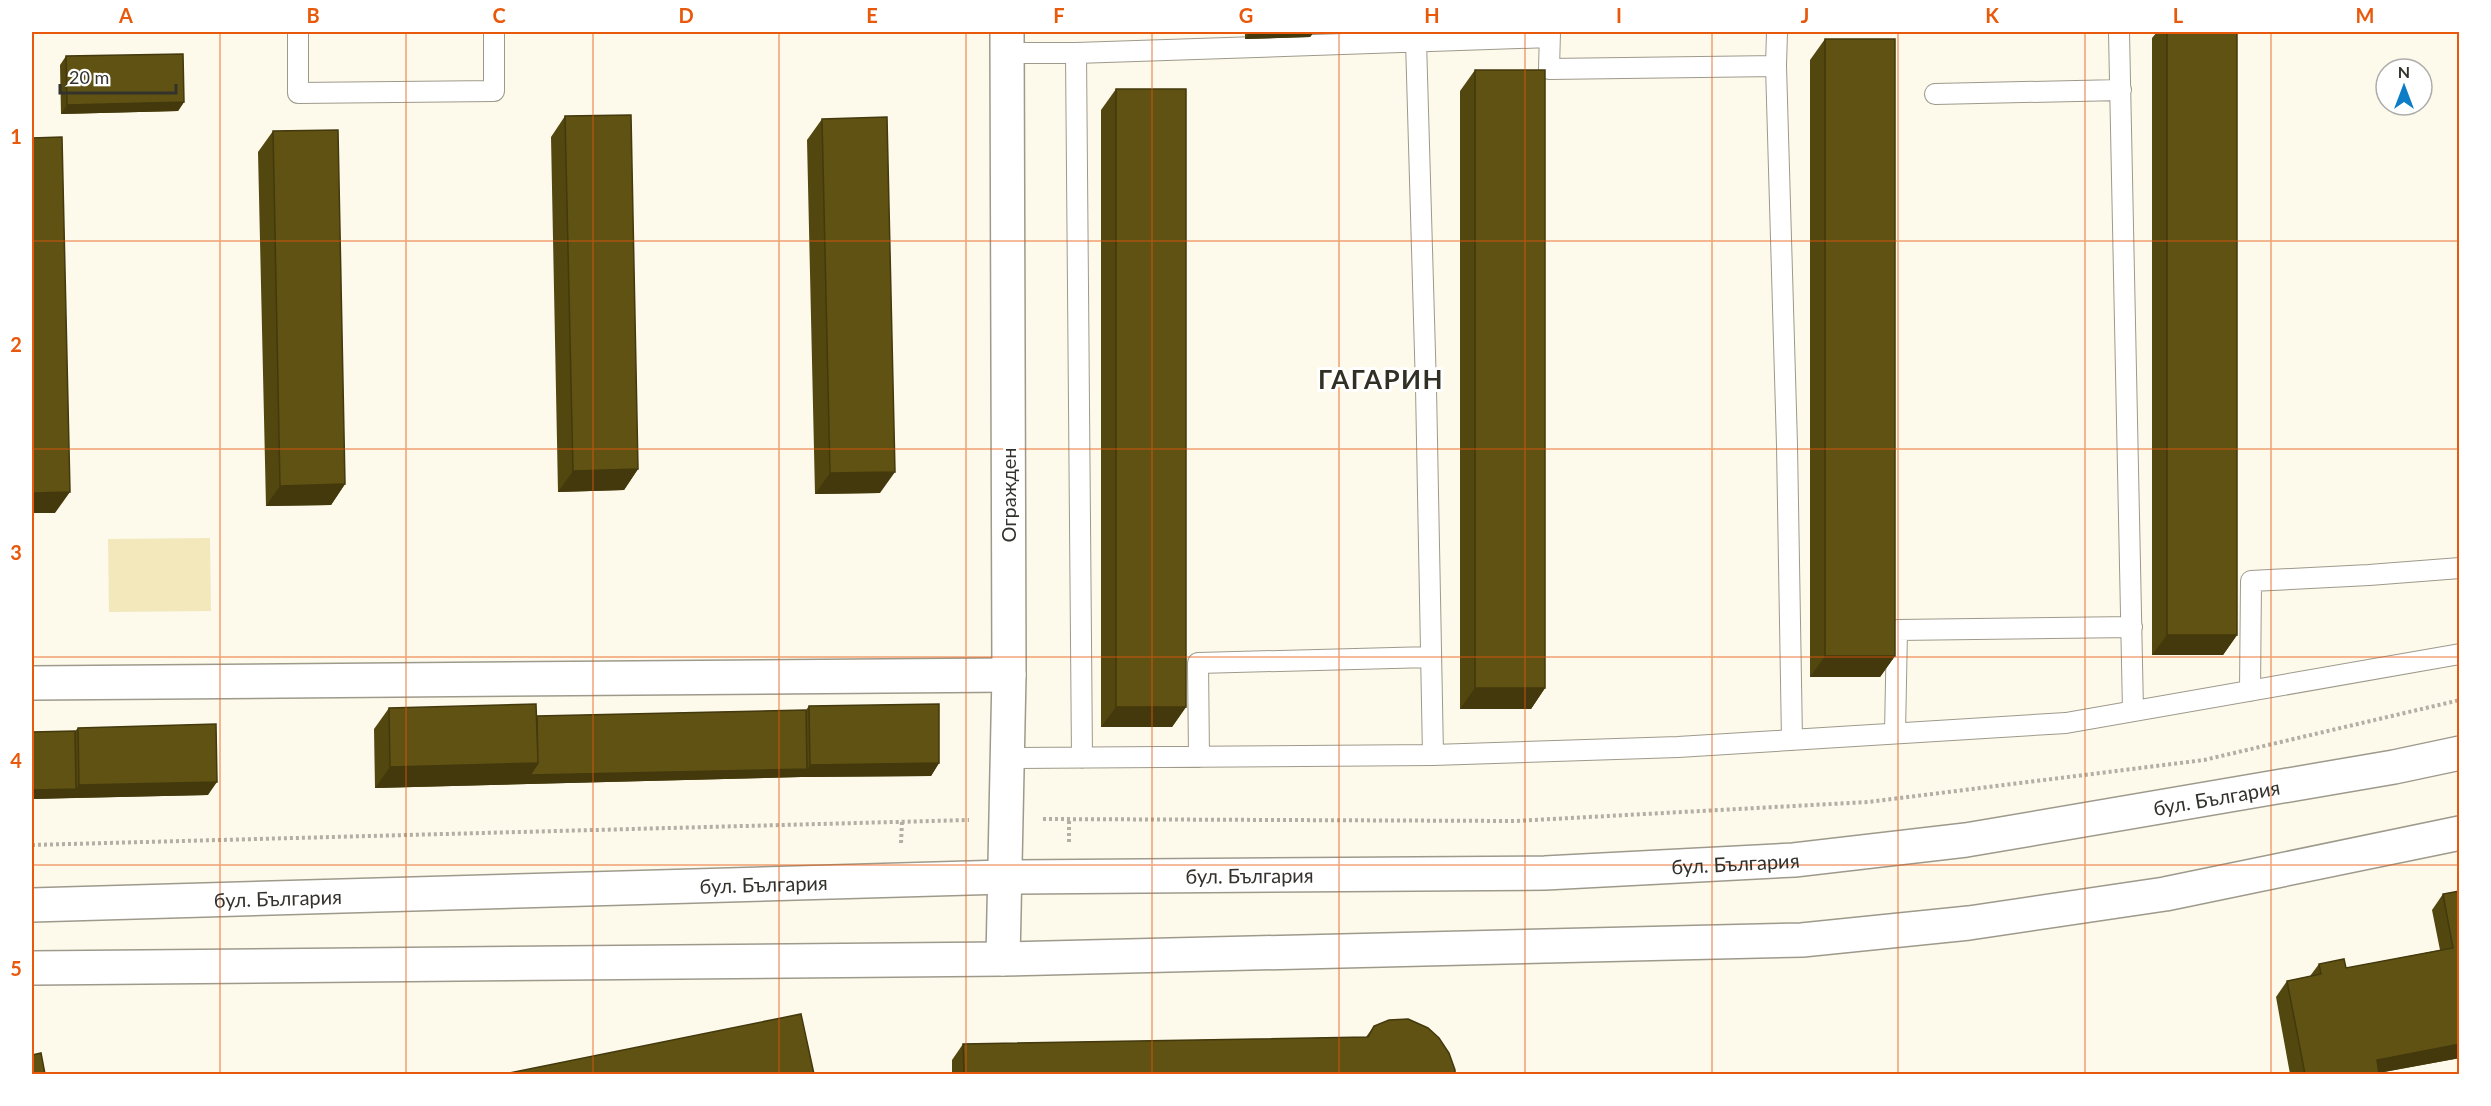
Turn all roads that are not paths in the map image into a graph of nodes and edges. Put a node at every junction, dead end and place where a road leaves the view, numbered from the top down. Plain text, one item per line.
1 (298, 32) edge
2 (494, 32) edge
3 (1778, 32) edge
4 (2119, 32) edge
5 (1550, 34) edge
6 (1200, 40) edge
7 (1416, 41) junction
8 (1007, 42) edge
9 (1076, 53) junction
10 (1776, 66) junction
11 (2121, 90) junction
12 (1935, 94) dead end
13 (2460, 567) edge
14 (2132, 627) junction
15 (2460, 654) edge
16 (1431, 657) junction
17 (1009, 675) junction
18 (32, 683) edge
19 (2250, 691) junction
20 (2133, 711) junction
21 (1895, 733) junction
22 (1791, 740) junction
23 (2460, 753) edge
24 (1433, 755) junction
25 (1199, 757) junction
26 (1008, 758) junction
27 (1082, 758) junction
28 (2460, 833) edge
29 (1004, 877) junction
30 (32, 905) edge
31 (1003, 959) junction
32 (32, 968) edge

1 - 2 lane
3 - 10 lane
4 - 11 lane
5 - 7 lane
5 - 10 lane
6 - 7 lane
6 - 9 lane
7 - 16 lane
8 - 9 lane
8 - 17 main road, Огражден
9 - 27 lane
10 - 22 lane
11 - 12 lane
11 - 14 lane
13 - 19 lane
14 - 20 lane
14 - 21 lane
15 - 19 lane
16 - 24 lane
16 - 25 lane
17 - 18 main road
17 - 26 main road, Огражден
19 - 20 lane
20 - 21 lane
21 - 22 lane
22 - 24 lane
23 - 29 main road, бул. България
24 - 25 lane
25 - 27 lane
26 - 27 lane
26 - 29 main road, Огражден
28 - 31 main road
29 - 30 main road, бул. България
29 - 31 main road, Огражден
31 - 32 main road

